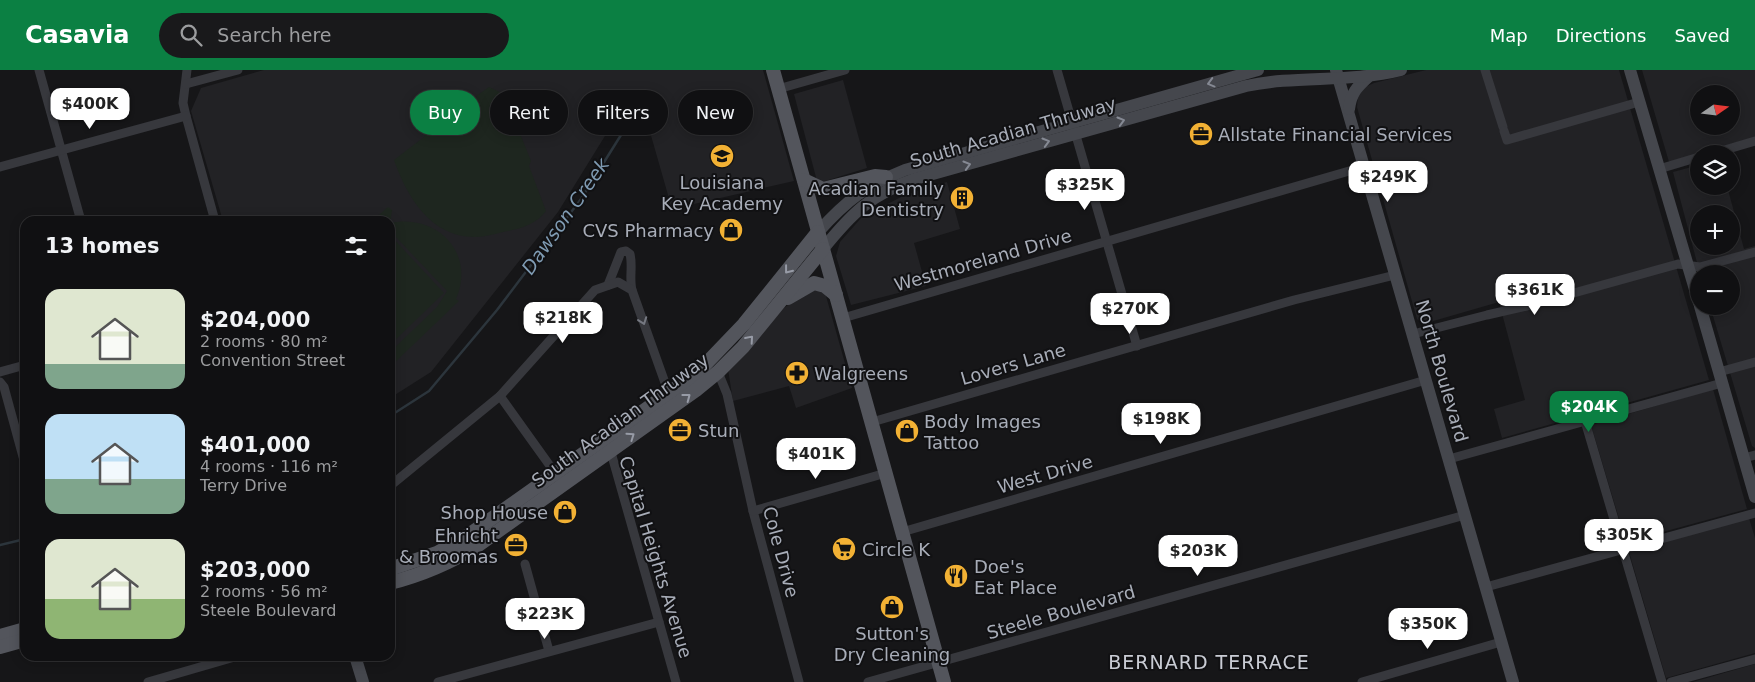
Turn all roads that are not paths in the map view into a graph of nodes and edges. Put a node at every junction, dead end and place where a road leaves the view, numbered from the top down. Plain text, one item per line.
1 (39, 70) edge
2 (187, 70) edge
3 (238, 70) edge
4 (773, 70) edge
5 (845, 70) edge
6 (1057, 70) edge
7 (1258, 70) edge
8 (1401, 70) edge
9 (1485, 70) edge
10 (1630, 70) edge
11 (1337, 74) edge
12 (1368, 76) junction
13 (186, 84) junction
14 (778, 89) junction
15 (1639, 102) junction
16 (1349, 114) junction
17 (186, 116) junction
18 (1074, 128) junction
19 (1755, 141) edge
20 (1740, 145) edge
21 (61, 151) junction
22 (1690, 160) edge
23 (0, 167) edge
24 (1364, 167) junction
25 (1659, 169) junction
26 (886, 177) junction
27 (804, 180) junction
28 (80, 216) edge
29 (214, 216) edge
30 (818, 232) junction
31 (1106, 242) junction
32 (823, 248) junction
33 (1755, 252) edge
34 (1688, 265) junction
35 (1690, 272) edge
36 (1396, 275) junction
37 (608, 286) junction
38 (632, 290) junction
39 (836, 295) junction
40 (779, 304) junction
41 (1702, 315) edge
42 (843, 318) junction
43 (1413, 334) junction
44 (1137, 346) junction
45 (1755, 362) edge
46 (20, 366) edge
47 (0, 372) edge
48 (718, 372) junction
49 (1720, 378) junction
50 (1426, 380) junction
51 (0, 382) edge
52 (669, 394) junction
53 (500, 396) junction
54 (1585, 421) junction
55 (872, 422) junction
56 (20, 446) edge
57 (603, 448) junction
58 (1749, 456) edge
59 (1449, 459) junction
60 (886, 473) junction
61 (559, 479) junction
62 (395, 482) edge
63 (1754, 493) edge
64 (753, 511) junction
65 (1755, 513) edge
66 (1465, 515) junction
67 (902, 532) junction
68 (1623, 549) junction
69 (525, 564) dead end
70 (395, 567) edge
71 (395, 582) edge
72 (1486, 586) junction
73 (659, 622) junction
74 (20, 630) edge
75 (0, 636) edge
76 (20, 641) edge
77 (1501, 642) junction
78 (0, 647) edge
79 (549, 651) junction
80 (1755, 658) edge
81 (221, 661) edge
82 (357, 661) edge
83 (939, 663) junction
84 (148, 682) edge
85 (363, 682) edge
86 (438, 682) edge
87 (676, 682) edge
88 (799, 682) edge
89 (868, 682) edge
90 (944, 682) edge
91 (1362, 682) edge
92 (1513, 682) edge
93 (1662, 682) edge
94 (1671, 682) edge

1 - 21 street
2 - 13 street
3 - 13 street
4 - 14 main road
5 - 14 street
6 - 18 street
7 -> 18 main road, South Acadian Thruway
8 - 12 main road, South Acadian Thruway
9 - 15 street
10 - 15 main road
11 - 12 main road, South Acadian Thruway
11 - 16 main road, North Boulevard
18 -> 11 main road, South Acadian Thruway
12 - 16 main road
13 - 17 street
14 - 27 main road
15 - 25 main road
16 - 24 main road, North Boulevard
17 - 21 street
17 - 29 street
18 - 26 main road, South Acadian Thruway
18 - 31 street
32 -> 18 main road, South Acadian Thruway
19 - 20 street
21 - 23 street
21 - 28 street
22 - 25 street
24 - 31 street, Westmoreland Drive
24 - 36 main road, North Boulevard
25 - 34 main road
26 - 27 main road
26 - 30 main road, South Acadian Thruway
27 - 30 main road
30 - 32 main road
30 -> 52 main road, South Acadian Thruway
31 - 42 street, Westmoreland Drive
31 - 44 street
32 - 39 main road
32 - 40 main road, South Acadian Thruway
33 - 34 street
34 - 35 main road
34 - 43 street
36 - 43 main road, North Boulevard
36 - 44 street, Lovers Lane
37 - 38 street
37 - 38 street
37 - 53 street
38 -> 52 street
39 - 40 main road
39 - 42 main road
48 -> 40 main road, South Acadian Thruway
41 - 49 main road
42 - 55 main road
43 - 50 main road, North Boulevard
44 - 55 street, Lovers Lane
45 - 49 street
46 - 47 street
57 -> 48 main road, South Acadian Thruway
48 - 64 street, Cole Drive
49 - 54 street
49 - 58 main road
50 - 59 main road, North Boulevard
50 - 67 street, West Drive
51 - 56 street
52 - 57 main road, South Acadian Thruway
53 - 61 street
53 - 62 street
54 - 59 street
54 - 68 street
55 - 60 main road
57 - 61 main road, South Acadian Thruway
57 - 73 street, Capital Heights Avenue
58 - 63 main road
59 - 66 main road, North Boulevard
60 - 64 street
60 - 67 main road
61 - 70 main road, South Acadian Thruway
61 - 71 main road, South Acadian Thruway
64 - 88 street, Cole Drive
65 - 68 street
66 - 72 main road, North Boulevard
66 - 83 street, Steele Boulevard
67 - 83 main road
68 - 72 street
68 - 93 street
69 - 79 street
72 - 77 main road, North Boulevard
73 - 79 street
73 - 87 street, Capital Heights Avenue
74 - 75 main road
76 - 78 main road
77 - 91 street
77 - 92 main road, North Boulevard
79 - 86 street
80 - 94 street
81 - 84 street
82 - 85 main road
83 - 89 street, Steele Boulevard
83 - 90 main road

